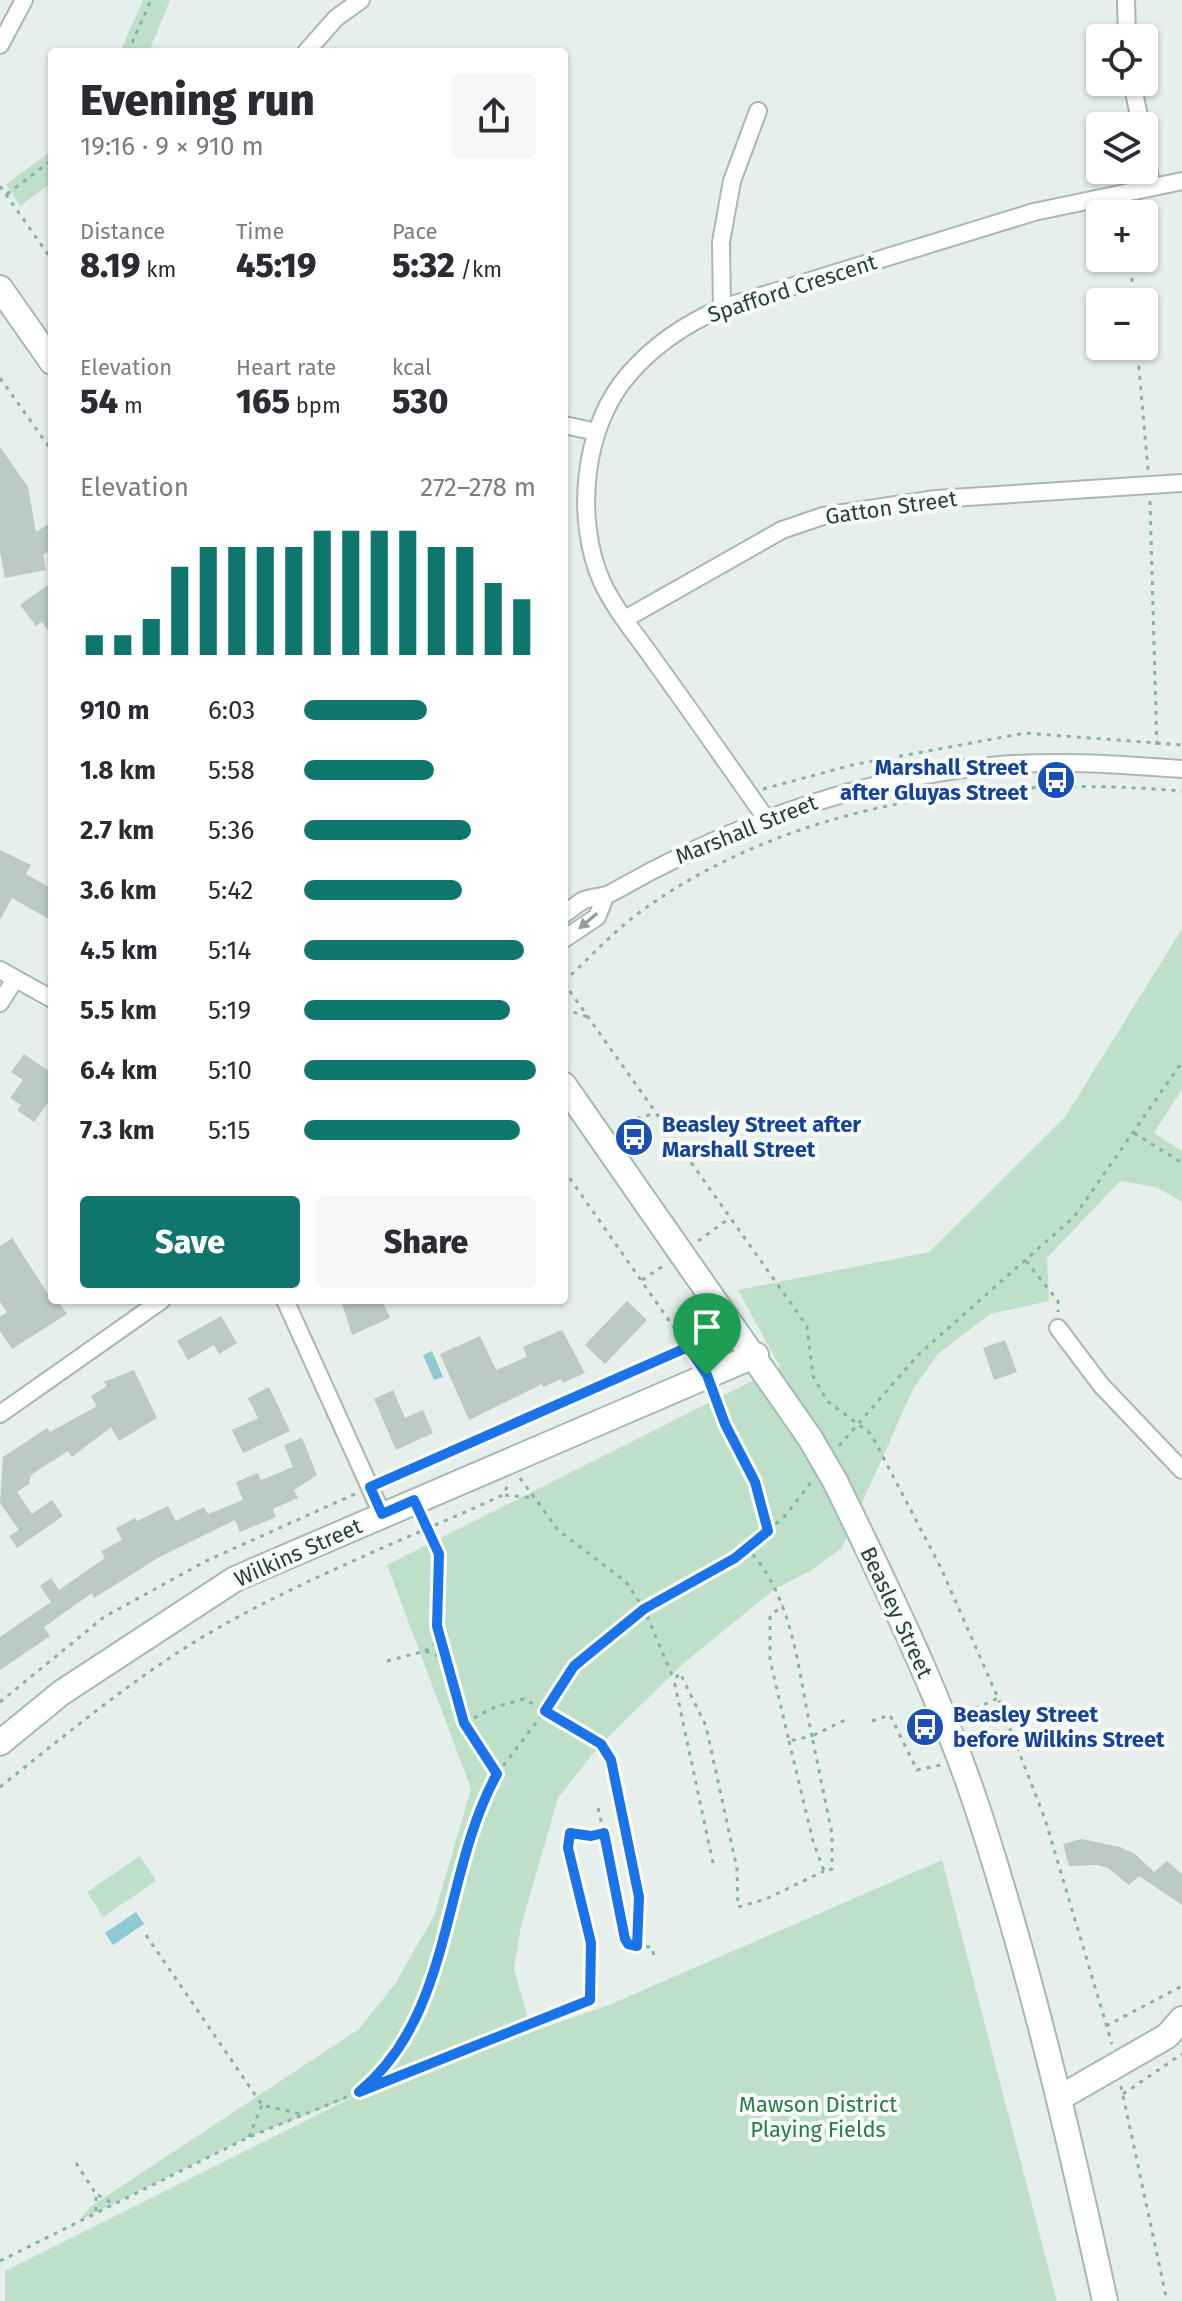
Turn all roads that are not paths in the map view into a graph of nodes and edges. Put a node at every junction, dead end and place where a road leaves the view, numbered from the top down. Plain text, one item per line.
1 (24, 0) edge
2 (361, 0) edge
3 (1126, 0) edge
4 (1127, 24) edge
5 (0, 45) edge
6 (310, 48) edge
7 (758, 111) dead end
8 (1182, 181) edge
9 (1151, 185) joint
10 (0, 288) edge
11 (722, 308) junction
12 (48, 356) edge
13 (568, 426) edge
14 (597, 432) junction
15 (1182, 483) edge
16 (625, 619) junction
17 (1182, 769) edge
18 (765, 817) junction
19 (605, 897) junction
20 (568, 911) edge
21 (568, 936) edge
22 (0, 970) edge
23 (15, 979) junction
24 (48, 997) edge
25 (0, 1003) edge
26 (568, 1091) edge
27 (156, 1304) edge
28 (287, 1304) edge
29 (1058, 1328) road end
30 (756, 1355) junction
31 (0, 1414) edge
32 (1182, 1470) edge
33 (382, 1514) junction
34 (0, 1743) edge
35 (1178, 2021) edge
36 (1059, 2090) junction
37 (1105, 2301) edge

1 - 5 street
2 - 6 street
3 - 4 street
7 - 11 street
8 - 9 street, Spafford Crescent
9 - 11 street, Spafford Crescent
10 - 12 main road
11 - 14 street, Spafford Crescent
13 - 14 street
14 - 16 street, Spafford Crescent
15 - 16 street, Gatton Street
16 - 18 street, Spafford Crescent
17 - 18 street, Marshall Street
18 - 19 street, Marshall Street
19 - 20 street, Marshall Street
19 -> 21 street, Marshall Street
22 - 23 street
23 - 24 street
23 - 25 street
26 - 30 main road, Beasley Street
27 - 31 street
28 - 33 street
29 - 32 street
30 - 33 main road, Wilkins Street
30 - 36 main road, Beasley Street, bridge
33 - 34 main road, Wilkins Street
35 - 36 main road
36 - 37 main road, Beasley Street

